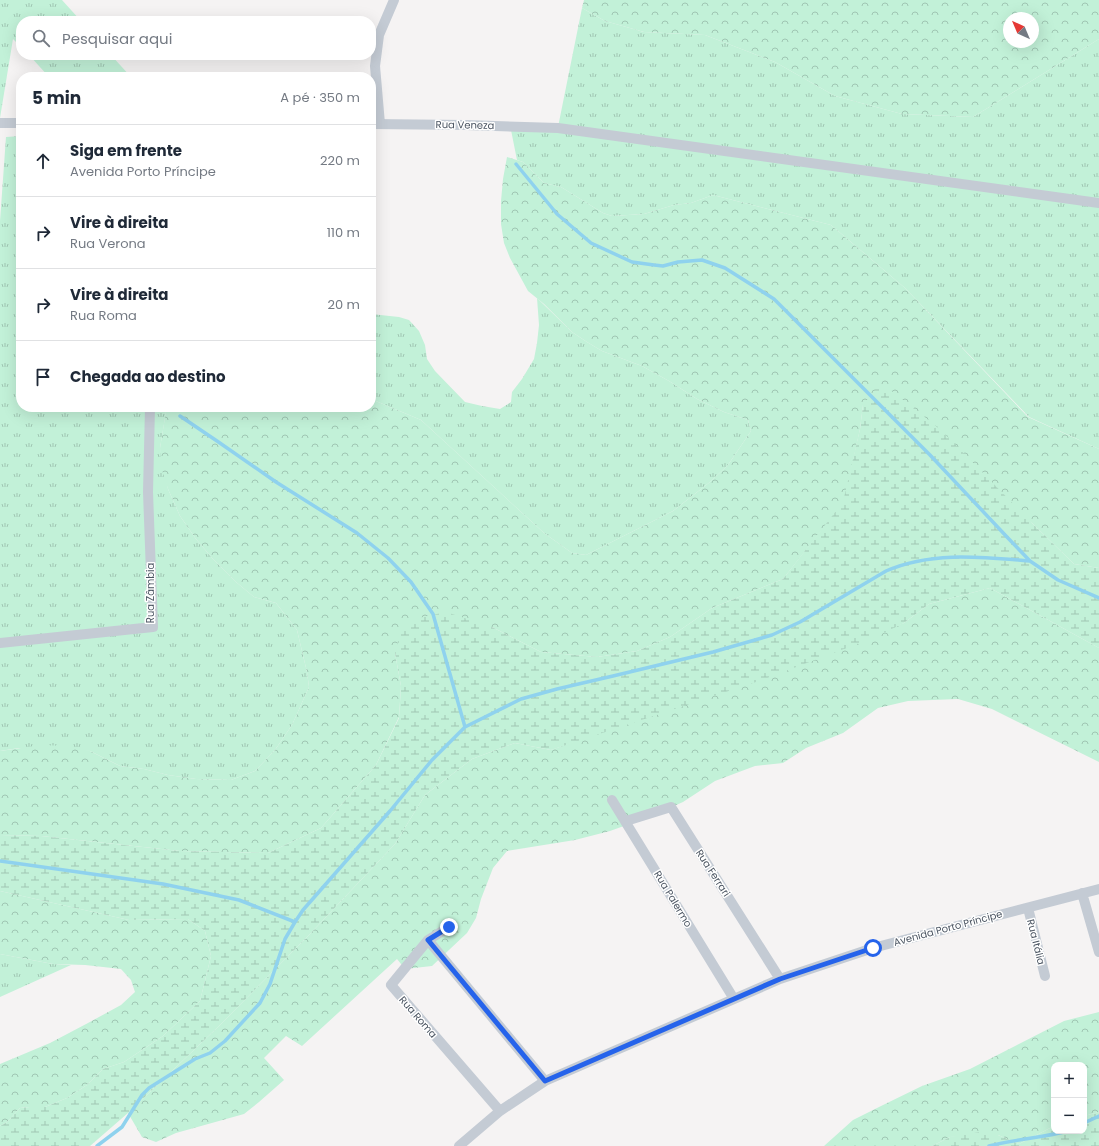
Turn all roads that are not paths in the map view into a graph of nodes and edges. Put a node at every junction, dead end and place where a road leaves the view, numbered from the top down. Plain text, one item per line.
1 (394, 0) edge
2 (376, 58) edge
3 (376, 60) edge
4 (375, 72) edge
5 (0, 123) edge
6 (16, 123) edge
7 (376, 124) edge
8 (1099, 203) edge
9 (150, 412) edge
10 (0, 643) edge
11 (612, 800) dead end
12 (626, 821) junction
13 (1099, 889) edge
14 (1082, 893) junction
15 (1028, 908) junction
16 (449, 927) dead end
17 (428, 940) junction
18 (1099, 952) edge
19 (1045, 976) dead end
20 (780, 979) junction
21 (734, 998) junction
22 (545, 1081) junction
23 (500, 1111) junction
24 (459, 1146) edge

1 - 2 street
3 - 4 street
5 - 6 street
7 - 8 street, Rua Veneza
9 - 10 street, Rua Zâmbia
11 - 12 street, Rua Palermo
12 - 20 street, Rua Ferrari
12 - 21 street, Rua Palermo
13 - 14 street, Avenida Porto Príncipe
14 - 15 street, Avenida Porto Príncipe
14 - 18 street
15 - 19 street, Rua Itália
15 - 20 street, Avenida Porto Príncipe
16 - 17 street, Rua Roma
17 - 22 street
17 - 23 street, Rua Roma
20 - 21 street, Avenida Porto Príncipe
21 - 22 street, Avenida Porto Príncipe
22 - 23 street, Avenida Porto Príncipe
23 - 24 street, Avenida Porto Príncipe

